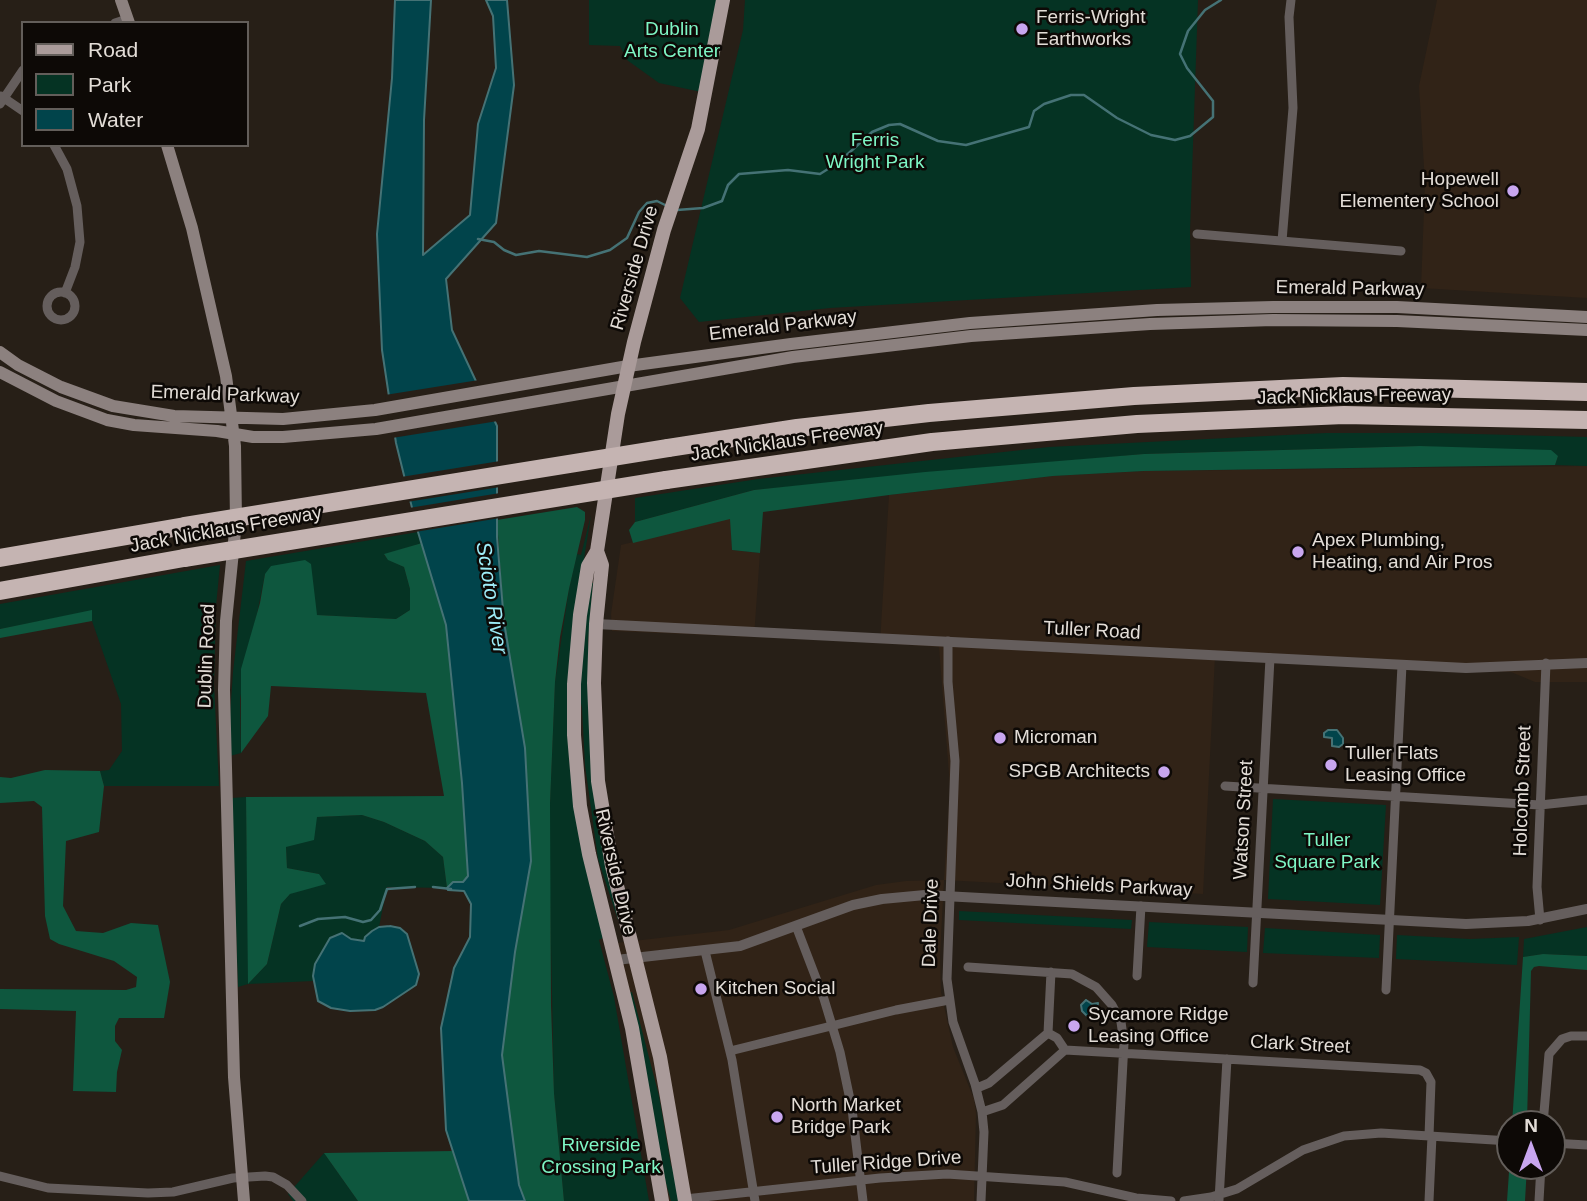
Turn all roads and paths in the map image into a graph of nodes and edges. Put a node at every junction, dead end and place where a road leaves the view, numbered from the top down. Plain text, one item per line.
1 (121, 0) edge
2 (723, 0) edge
3 (1291, 0) edge
4 (124, 21) edge
5 (21, 73) edge
6 (1, 99) edge
7 (21, 110) edge
8 (55, 147) edge
9 (168, 147) edge
10 (1197, 234) dead end
11 (1282, 241) junction
12 (1401, 251) dead end
13 (65, 293) dead end
14 (1587, 317) edge
15 (1587, 330) edge
16 (0, 352) edge
17 (628, 366) junction
18 (0, 372) edge
19 (624, 386) junction
20 (1587, 392) edge
21 (231, 417) junction
22 (1587, 420) edge
23 (234, 435) junction
24 (597, 551) junction
25 (0, 558) edge
26 (0, 591) edge
27 (596, 624) junction
28 (948, 641) junction
29 (1270, 658) junction
30 (1546, 663) junction
31 (1587, 663) edge
32 (1402, 665) junction
33 (1225, 786) dead end
34 (1263, 789) junction
35 (1396, 795) junction
36 (1587, 800) edge
37 (1540, 805) junction
38 (950, 896) junction
39 (1140, 906) junction
40 (1587, 909) edge
41 (1257, 912) junction
42 (1390, 920) junction
43 (1540, 920) junction
44 (796, 926) junction
45 (705, 951) junction
46 (636, 957) junction
47 (616, 960) junction
48 (968, 967) dead end
49 (1051, 972) junction
50 (1138, 976) dead end
51 (1254, 983) dead end
52 (1386, 990) dead end
53 (949, 1000) junction
54 (833, 1027) junction
55 (1048, 1032) junction
56 (1587, 1036) edge
57 (1065, 1050) junction
58 (730, 1051) junction
59 (1124, 1052) junction
60 (1227, 1059) junction
61 (976, 1088) junction
62 (1544, 1110) edge
63 (982, 1112) junction
64 (1431, 1136) junction
65 (1496, 1140) edge
66 (1566, 1144) edge
67 (1587, 1145) edge
68 (1117, 1173) dead end
69 (982, 1175) junction
70 (0, 1177) edge
71 (241, 1177) junction
72 (862, 1180) junction
73 (1540, 1180) edge
74 (754, 1196) edge
75 (1219, 1198) edge
76 (685, 1200) edge
77 (244, 1201) edge
78 (302, 1201) edge
79 (662, 1201) edge
80 (863, 1201) edge
81 (981, 1201) edge
82 (1171, 1201) edge
83 (1184, 1201) edge
84 (1429, 1201) edge
85 (1539, 1201) edge

1 - 4 main road
2 - 17 main road, Riverside Drive
3 - 11 street
5 - 6 street
6 - 7 street
8 - 13 street
9 - 21 main road, Dublin Road
10 - 11 street
11 - 12 street
14 - 17 main road, Emerald Parkway
15 - 19 main road, Emerald Parkway
16 - 21 main road, Emerald Parkway
17 - 19 main road, Riverside Drive
17 - 21 main road, Emerald Parkway
18 - 23 main road, Emerald Parkway
19 - 23 main road, Emerald Parkway
19 - 24 main road, Riverside Drive
20 - 25 highway, Jack Nicklaus Freeway, bridge
21 - 23 main road, Dublin Road
22 - 26 highway, Jack Nicklaus Freeway, bridge
23 - 71 main road, Dublin Road
24 - 27 main road, Riverside Drive
24 - 47 main road, Riverside Drive
27 - 28 street, Tuller Road
27 - 46 main road, Riverside Drive
28 - 29 street, Tuller Road
28 - 38 street, Dale Drive
29 - 32 street, Tuller Road
29 - 34 street, Watson Street
30 - 31 street, Tuller Road
30 - 32 street, Tuller Road
30 - 37 street, Holcomb Street
32 - 35 street
33 - 34 street
34 - 35 street
34 - 41 street, Watson Street
35 - 37 street
35 - 42 street
36 - 37 street
37 - 43 street, Holcomb Street
38 - 39 street, John Shields Parkway
38 - 44 street, John Shields Parkway
38 - 53 street, Dale Drive
39 - 41 street, John Shields Parkway
39 - 50 street
40 - 43 street, John Shields Parkway
41 - 42 street, John Shields Parkway
41 - 51 street, Watson Street
42 - 43 street, John Shields Parkway
42 - 52 street
44 - 45 street, John Shields Parkway
44 - 54 street
45 - 46 street, John Shields Parkway
45 - 58 street
46 - 47 street, John Shields Parkway
46 - 76 main road, Riverside Drive
47 - 79 main road, Riverside Drive
48 - 49 street
49 - 55 street
49 - 59 street
53 - 54 street
53 - 61 street, Dale Drive
54 - 58 street
54 - 72 street
55 - 57 street
55 - 61 street
56 - 62 street
57 - 59 street, Clark Street
57 - 63 street
58 - 74 street
59 - 60 street, Clark Street
59 - 68 street
60 - 64 street, Clark Street
60 - 75 street
61 - 63 street, Dale Drive
63 - 69 street, Dale Drive
64 - 65 street
64 - 75 street
64 - 84 street, Clark Street
66 - 67 street
69 - 72 street, Tuller Ridge Drive
69 - 81 street, Dale Drive
69 - 82 street, Tuller Ridge Drive
70 - 71 street
71 - 77 main road, Dublin Road
71 - 78 street
72 - 74 street, Tuller Ridge Drive
72 - 80 street
73 - 85 street
74 - 76 street, Tuller Ridge Drive
75 - 83 street

